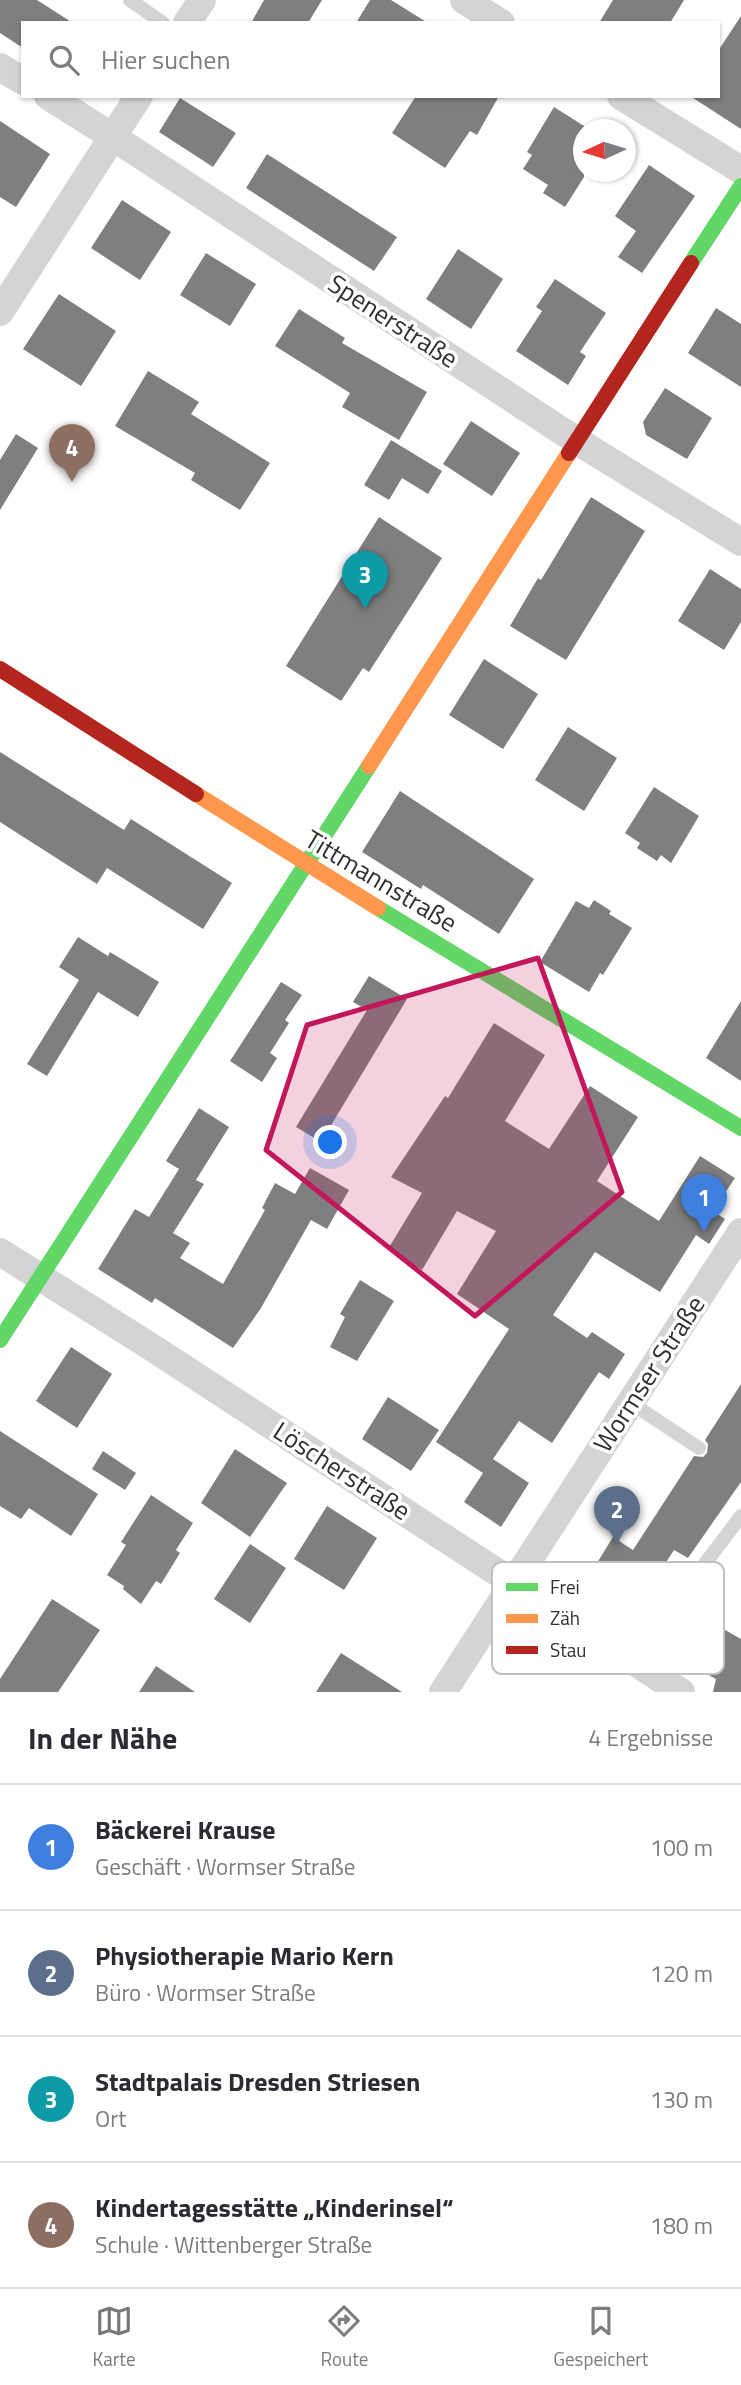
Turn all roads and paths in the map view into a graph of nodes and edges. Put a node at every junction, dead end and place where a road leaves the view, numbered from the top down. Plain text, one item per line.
1 (130, 0) edge
2 (202, 0) edge
3 (464, 0) edge
4 (160, 21) edge
5 (188, 21) edge
6 (498, 21) edge
7 (0, 67) edge
8 (21, 80) edge
9 (51, 98) edge
10 (138, 98) edge
11 (624, 98) edge
12 (113, 137) junction
13 (741, 170) edge
14 (741, 186) edge
15 (0, 312) edge
16 (577, 442) junction
17 (741, 542) edge
18 (0, 669) edge
19 (306, 864) junction
20 (741, 1128) edge
21 (741, 1232) edge
22 (0, 1252) edge
23 (40, 1277) junction
24 (0, 1340) edge
25 (631, 1403) junction
26 (699, 1448) dead end
27 (741, 1516) edge
28 (528, 1562) edge
29 (706, 1562) edge
30 (492, 1569) edge
31 (492, 1617) edge
32 (663, 1674) edge
33 (443, 1692) edge
34 (681, 1692) edge

1 - 4 lane
2 - 5 street
3 - 6 street
7 - 8 street
9 - 12 street, Spenerstraße
10 - 12 street
11 - 13 street
12 - 15 street
12 - 16 street, Spenerstraße
14 - 16 street
16 - 17 street, Spenerstraße
16 - 19 street
18 - 19 street, Tittmannstraße
19 - 20 street, Tittmannstraße
19 - 23 street
21 - 25 street, Wormser Straße
22 - 23 street, Löscherstraße
23 - 24 street
23 - 30 street, Löscherstraße
25 - 26 lane
25 - 28 street, Wormser Straße
27 - 29 lane
31 - 33 street, Wormser Straße
32 - 34 street, Löscherstraße

